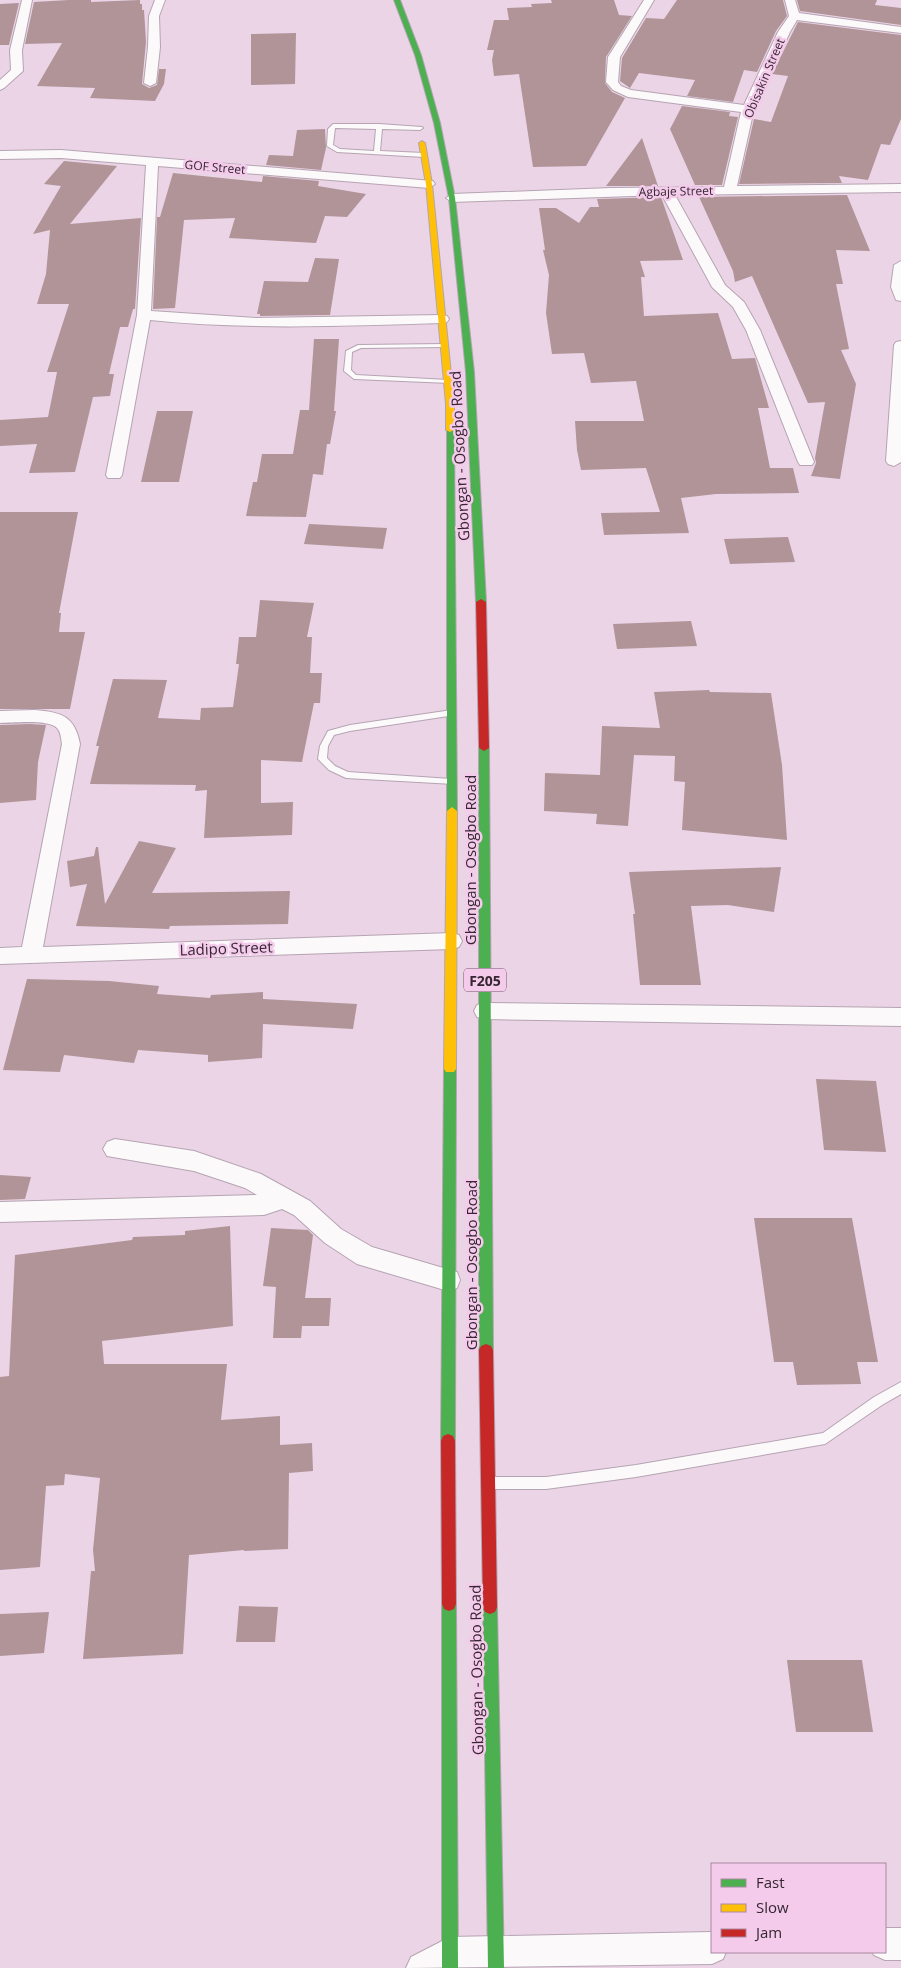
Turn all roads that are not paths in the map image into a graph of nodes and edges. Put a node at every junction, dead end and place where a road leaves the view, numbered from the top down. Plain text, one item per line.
1 (27, 0) edge
2 (160, 0) edge
3 (398, 0) edge
4 (649, 0) edge
5 (790, 0) edge
6 (794, 16) junction
7 (901, 30) edge
8 (150, 83) dead end
9 (0, 86) edge
10 (748, 109) junction
11 (416, 116) dead end
12 (379, 126) junction
13 (420, 128) junction
14 (377, 153) junction
15 (0, 155) edge
16 (424, 155) junction
17 (152, 162) junction
18 (429, 184) junction
19 (901, 188) edge
20 (730, 189) junction
21 (667, 192) junction
22 (452, 198) junction
23 (901, 265) edge
24 (901, 297) edge
25 (144, 315) junction
26 (442, 319) junction
27 (901, 345) edge
28 (445, 346) junction
29 (448, 382) junction
30 (894, 461) dead end
31 (806, 462) dead end
32 (114, 475) dead end
33 (453, 713) junction
34 (0, 717) edge
35 (452, 783) junction
36 (452, 942) junction
37 (31, 954) junction
38 (0, 956) edge
39 (485, 1011) junction
40 (901, 1018) edge
41 (115, 1149) dead end
42 (284, 1198) junction
43 (0, 1212) edge
44 (448, 1280) junction
45 (901, 1388) edge
46 (488, 1483) junction
47 (886, 1944) edge
48 (901, 1944) edge
49 (711, 1948) edge
50 (496, 1960) edge
51 (450, 1961) edge
52 (422, 1968) edge

1 - 9 street
2 - 8 street
3 - 22 main road, Gbongan - Osogbo Road / F205
4 - 10 street
5 - 6 street
6 - 7 street
6 - 10 street, Obisakin Street
10 - 20 street, Obisakin Street
11 - 13 main road, Gbongan - Osogbo Road / F205
12 - 13 lane
12 - 14 lane
12 - 14 lane
13 - 16 main road, Gbongan - Osogbo Road / F205
14 - 16 lane
15 - 17 street, GOF Street
16 - 18 main road, Gbongan - Osogbo Road / F205
17 - 18 street, GOF Street
17 - 25 street
18 - 26 main road, Gbongan - Osogbo Road / F205
19 - 20 street, Agbaje Street
20 - 21 street, Agbaje Street
21 - 22 street, Agbaje Street
21 - 31 street
22 - 39 main road, Gbongan - Osogbo Road / F205
23 - 24 street
25 - 26 street
25 - 32 street
26 - 28 main road, Gbongan - Osogbo Road / F205
27 - 30 street
28 - 29 main road, Gbongan - Osogbo Road / F205
28 - 29 lane
29 - 33 main road, Gbongan - Osogbo Road / F205
33 - 35 main road, Gbongan - Osogbo Road / F205
33 - 35 lane
34 - 37 street
35 - 36 main road, Gbongan - Osogbo Road / F205
36 - 37 street, Ladipo Street
36 - 44 main road, Gbongan - Osogbo Road / F205
37 - 38 street, Ladipo Street
39 - 40 street
39 - 46 main road, Gbongan - Osogbo Road / F205
41 - 42 street
42 - 43 street
42 - 44 street
44 - 51 main road, Gbongan - Osogbo Road / F205
45 - 46 lane
46 - 50 main road, Gbongan - Osogbo Road / F205
47 - 48 street
49 - 50 street
50 - 51 street
51 - 52 street

